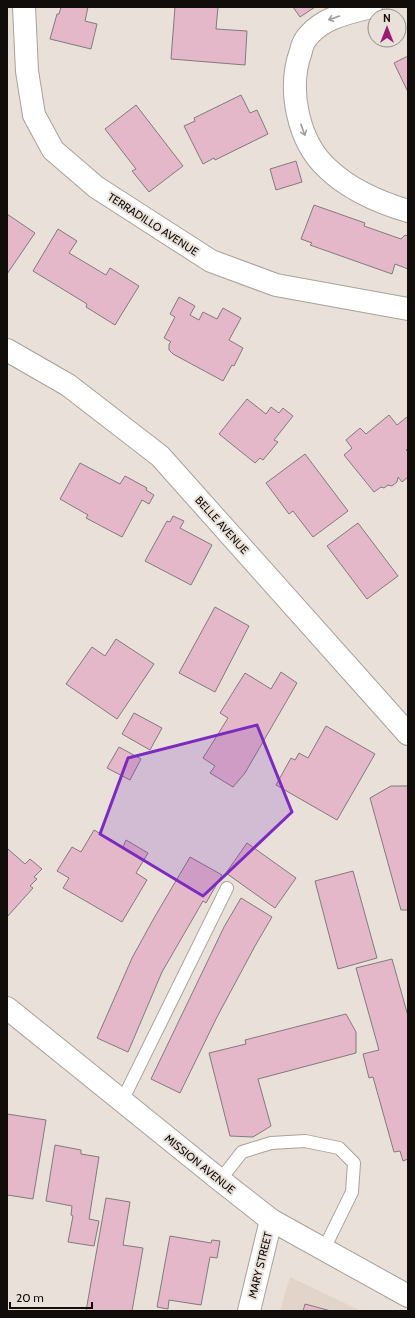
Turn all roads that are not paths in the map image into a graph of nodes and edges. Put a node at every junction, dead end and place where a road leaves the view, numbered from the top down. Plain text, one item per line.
1 (24, 7) edge
2 (371, 7) edge
3 (408, 211) edge
4 (408, 308) edge
5 (7, 350) edge
6 (407, 728) edge
7 (227, 888) dead end
8 (7, 1008) edge
9 (122, 1101) junction
10 (220, 1180) junction
11 (271, 1220) junction
12 (324, 1249) junction
13 (408, 1296) edge
14 (249, 1311) edge

1 - 4 street, TERRADILLO AVENUE
2 -> 3 street
5 - 6 street, BELLE AVENUE
7 - 9 lane
8 - 9 street, MISSION AVENUE
9 - 10 street, MISSION AVENUE
10 - 11 street, MISSION AVENUE
10 - 12 lane
11 - 12 street, MISSION AVENUE
11 - 14 street, MARY STREET
12 - 13 street, MISSION AVENUE

